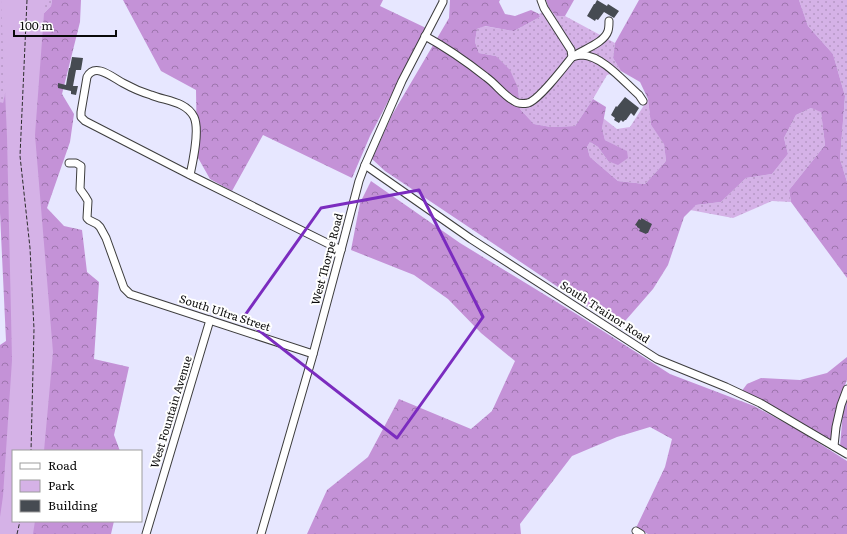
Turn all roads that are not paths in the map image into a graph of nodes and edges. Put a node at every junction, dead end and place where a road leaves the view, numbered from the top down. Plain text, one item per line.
1 (442, 0) edge
2 (541, 0) edge
3 (609, 21) dead end
4 (425, 36) junction
5 (572, 57) junction
6 (642, 101) dead end
7 (69, 163) dead end
8 (365, 165) junction
9 (190, 175) junction
10 (341, 250) junction
11 (210, 320) junction
12 (313, 354) junction
13 (847, 389) edge
14 (834, 446) junction
15 (847, 454) edge
16 (146, 534) edge
17 (261, 534) edge

1 - 4 street, West Thorpe Road
2 - 5 street
3 - 5 street
4 - 5 street
4 - 8 street, West Thorpe Road
5 - 6 street
7 - 11 street, South Ultra Street
8 - 10 street, West Thorpe Road
8 - 14 street, South Trainor Road
9 - 9 street
9 - 10 street
10 - 12 street, West Thorpe Road
11 - 12 street, South Ultra Street
11 - 16 street, West Fountain Avenue
12 - 17 street, West Thorpe Road
13 - 14 street
14 - 15 street, South Trainor Road

